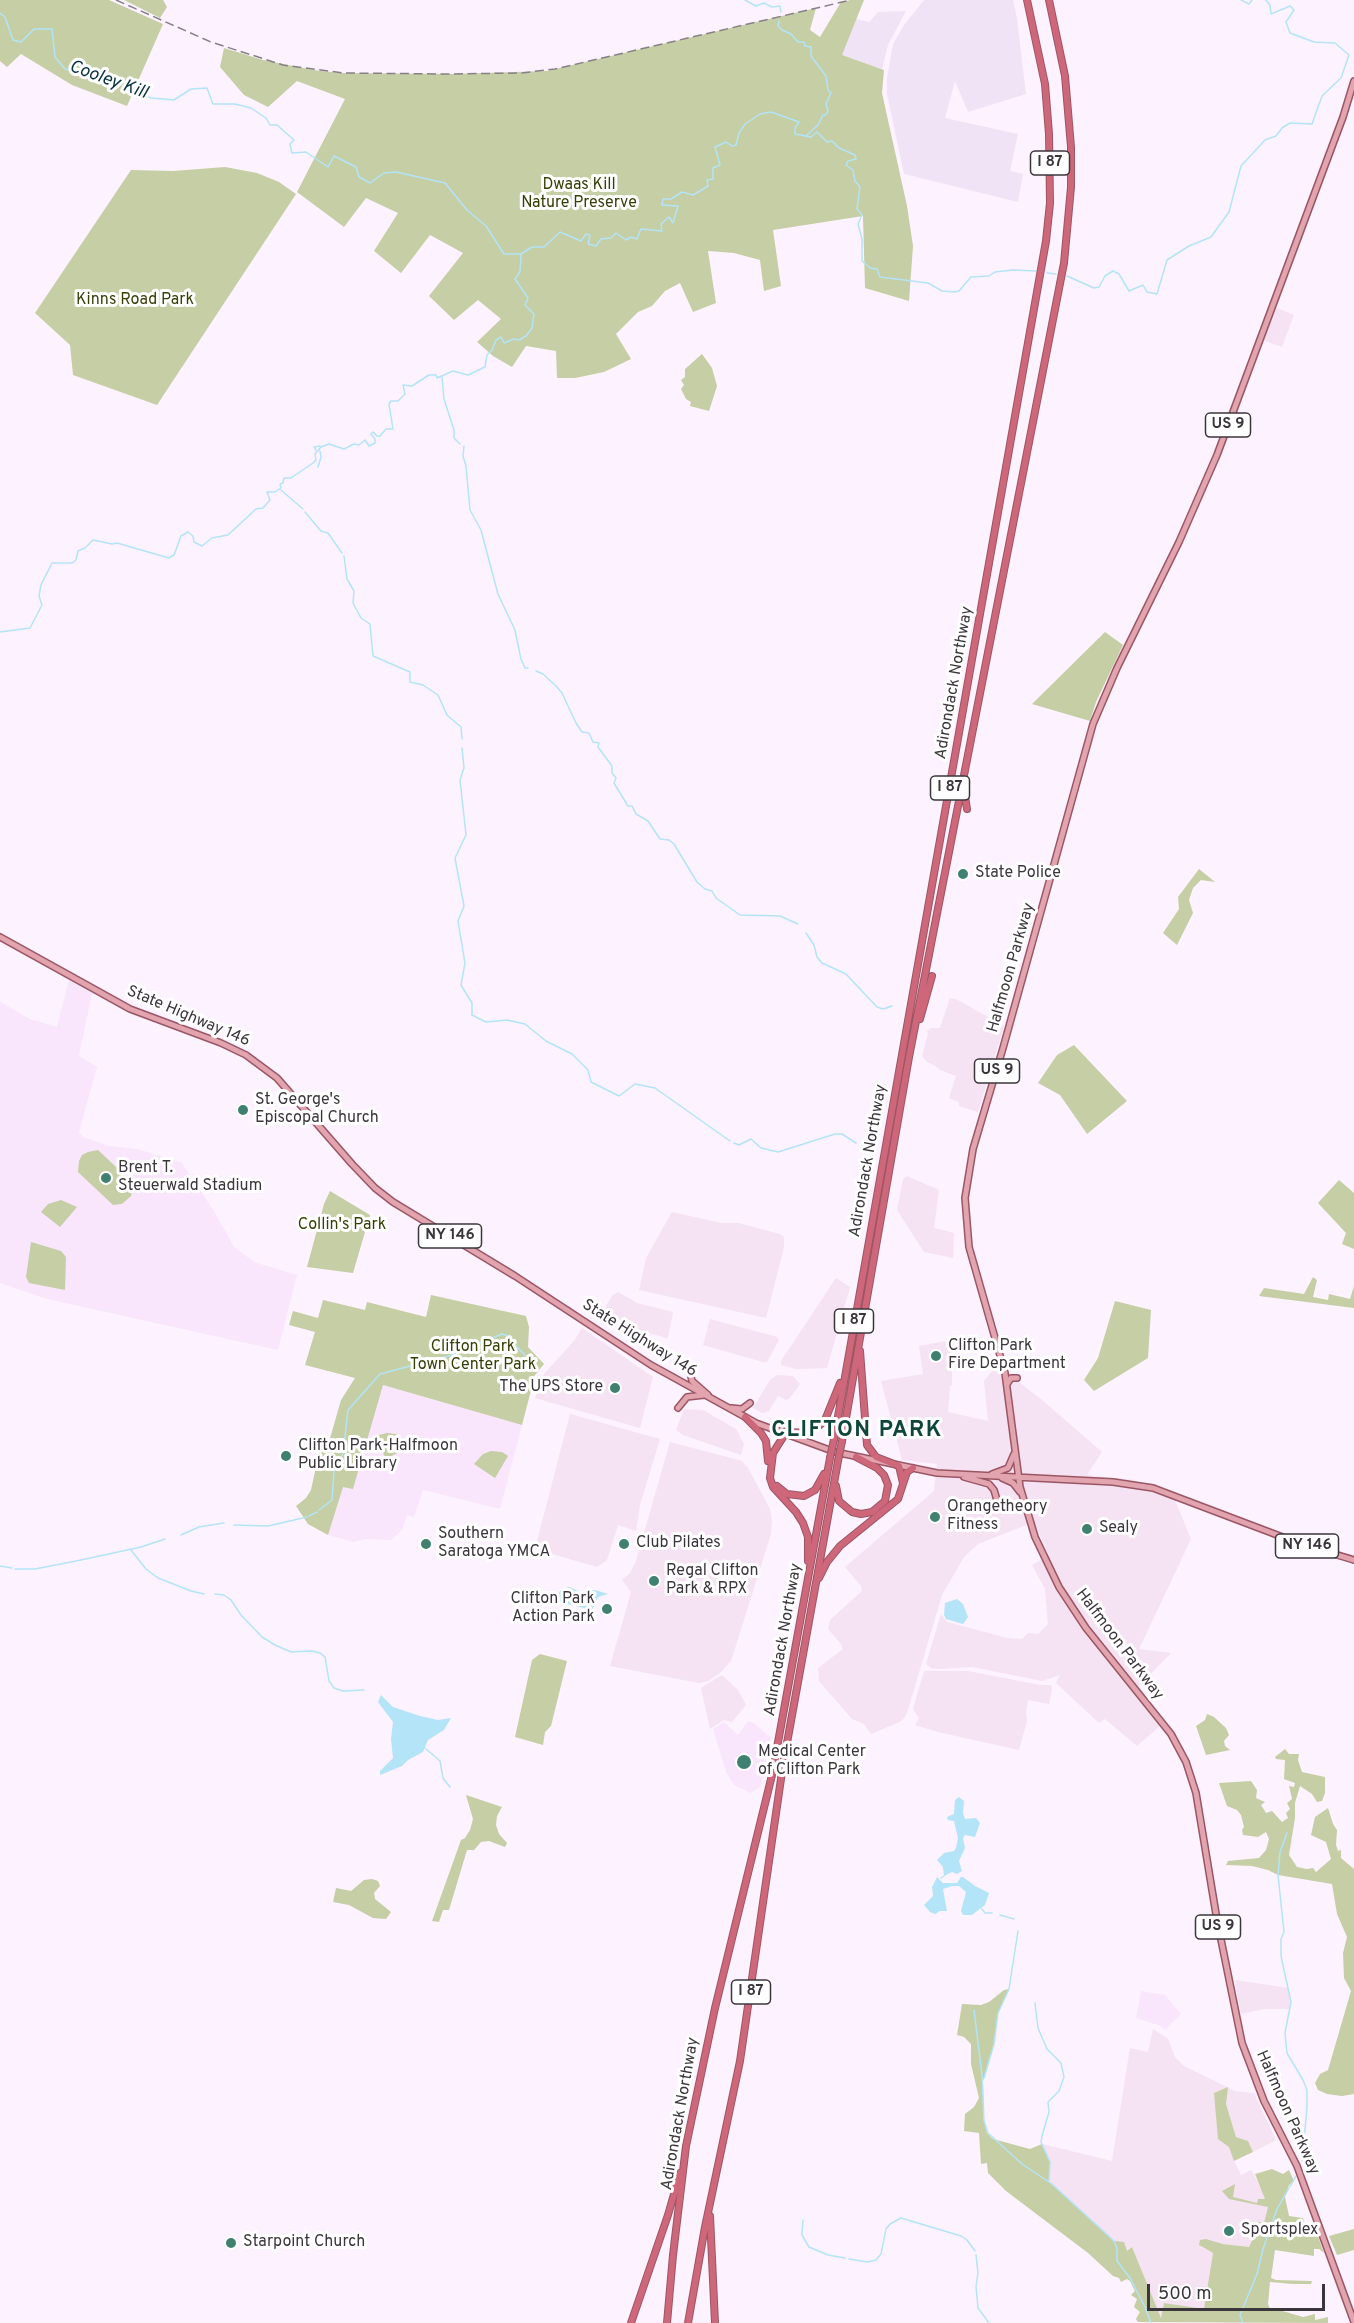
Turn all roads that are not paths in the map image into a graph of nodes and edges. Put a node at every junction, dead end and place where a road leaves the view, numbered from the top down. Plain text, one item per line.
1 (1027, 0) edge
2 (1049, 0) edge
3 (1354, 81) edge
4 (968, 757) junction
5 (967, 809) dead end
6 (0, 938) edge
7 (932, 976) dead end
8 (909, 1057) junction
9 (861, 1323) junction
10 (845, 1371) junction
11 (690, 1372) dead end
12 (1017, 1378) dead end
13 (1007, 1384) junction
14 (705, 1395) junction
15 (711, 1399) junction
16 (726, 1407) junction
17 (678, 1408) dead end
18 (744, 1417) junction
19 (756, 1423) junction
20 (775, 1431) junction
21 (786, 1435) junction
22 (1015, 1449) junction
23 (856, 1457) junction
24 (838, 1463) junction
25 (899, 1466) junction
26 (913, 1468) junction
27 (828, 1469) junction
28 (957, 1475) junction
29 (985, 1476) junction
30 (1000, 1476) junction
31 (1019, 1477) junction
32 (770, 1478) junction
33 (903, 1484) junction
34 (1021, 1493) junction
35 (999, 1507) dead end
36 (1354, 1560) edge
37 (807, 1586) junction
38 (813, 1593) junction
39 (686, 2146) junction
40 (710, 2202) junction
41 (1354, 2322) edge
42 (631, 2323) edge
43 (667, 2323) edge
44 (688, 2323) edge
45 (715, 2323) edge

1 - 10 highway, Adirondack Northway / I 87
2 - 4 highway, Adirondack Northway / I 87
3 - 13 main road, Halfmoon Parkway / US 9
4 - 5 highway
4 - 8 highway, Adirondack Northway / I 87
6 - 14 main road, State Highway 146 / NY 146
7 - 8 highway
8 - 9 highway, Adirondack Northway / I 87
9 - 24 highway, Adirondack Northway / I 87, bridge
9 - 25 highway
10 - 20 highway
10 - 27 highway, Adirondack Northway / I 87, bridge
11 - 15 main road
12 - 13 main road
13 - 22 main road, Halfmoon Parkway / US 9
14 - 15 main road, State Highway 146 / NY 146
14 - 17 main road
15 - 16 main road, State Highway 146 / NY 146
16 - 18 main road, State Highway 146 / NY 146
16 - 19 main road
18 - 19 main road, State Highway 146 / NY 146
18 - 32 highway
19 - 20 main road, State Highway 146 / NY 146
20 - 21 main road, State Highway 146 / NY 146
21 - 23 main road, State Highway 146 / NY 146
21 - 27 highway
21 - 32 highway
22 - 29 main road
22 - 31 main road, Halfmoon Parkway / US 9
23 - 24 highway
23 - 25 main road, State Highway 146 / NY 146
24 - 38 highway, Adirondack Northway / I 87
25 - 26 main road, State Highway 146 / NY 146
25 - 33 highway
26 - 28 main road, State Highway 146 / NY 146
26 - 33 highway
27 - 37 highway, Adirondack Northway / I 87
28 - 29 main road, State Highway 146 / NY 146
28 - 35 main road
29 - 30 main road, State Highway 146 / NY 146
30 - 31 main road, State Highway 146 / NY 146
30 - 34 main road
31 - 34 main road, Halfmoon Parkway / US 9
31 - 36 main road, State Highway 146 / NY 146
32 - 37 highway
33 - 38 highway
34 - 41 main road, Halfmoon Parkway / US 9
37 - 39 highway, Adirondack Northway / I 87
38 - 40 highway, Adirondack Northway / I 87
39 - 42 highway
39 - 43 highway, Adirondack Northway / I 87
40 - 44 highway, Adirondack Northway / I 87
40 - 45 highway

